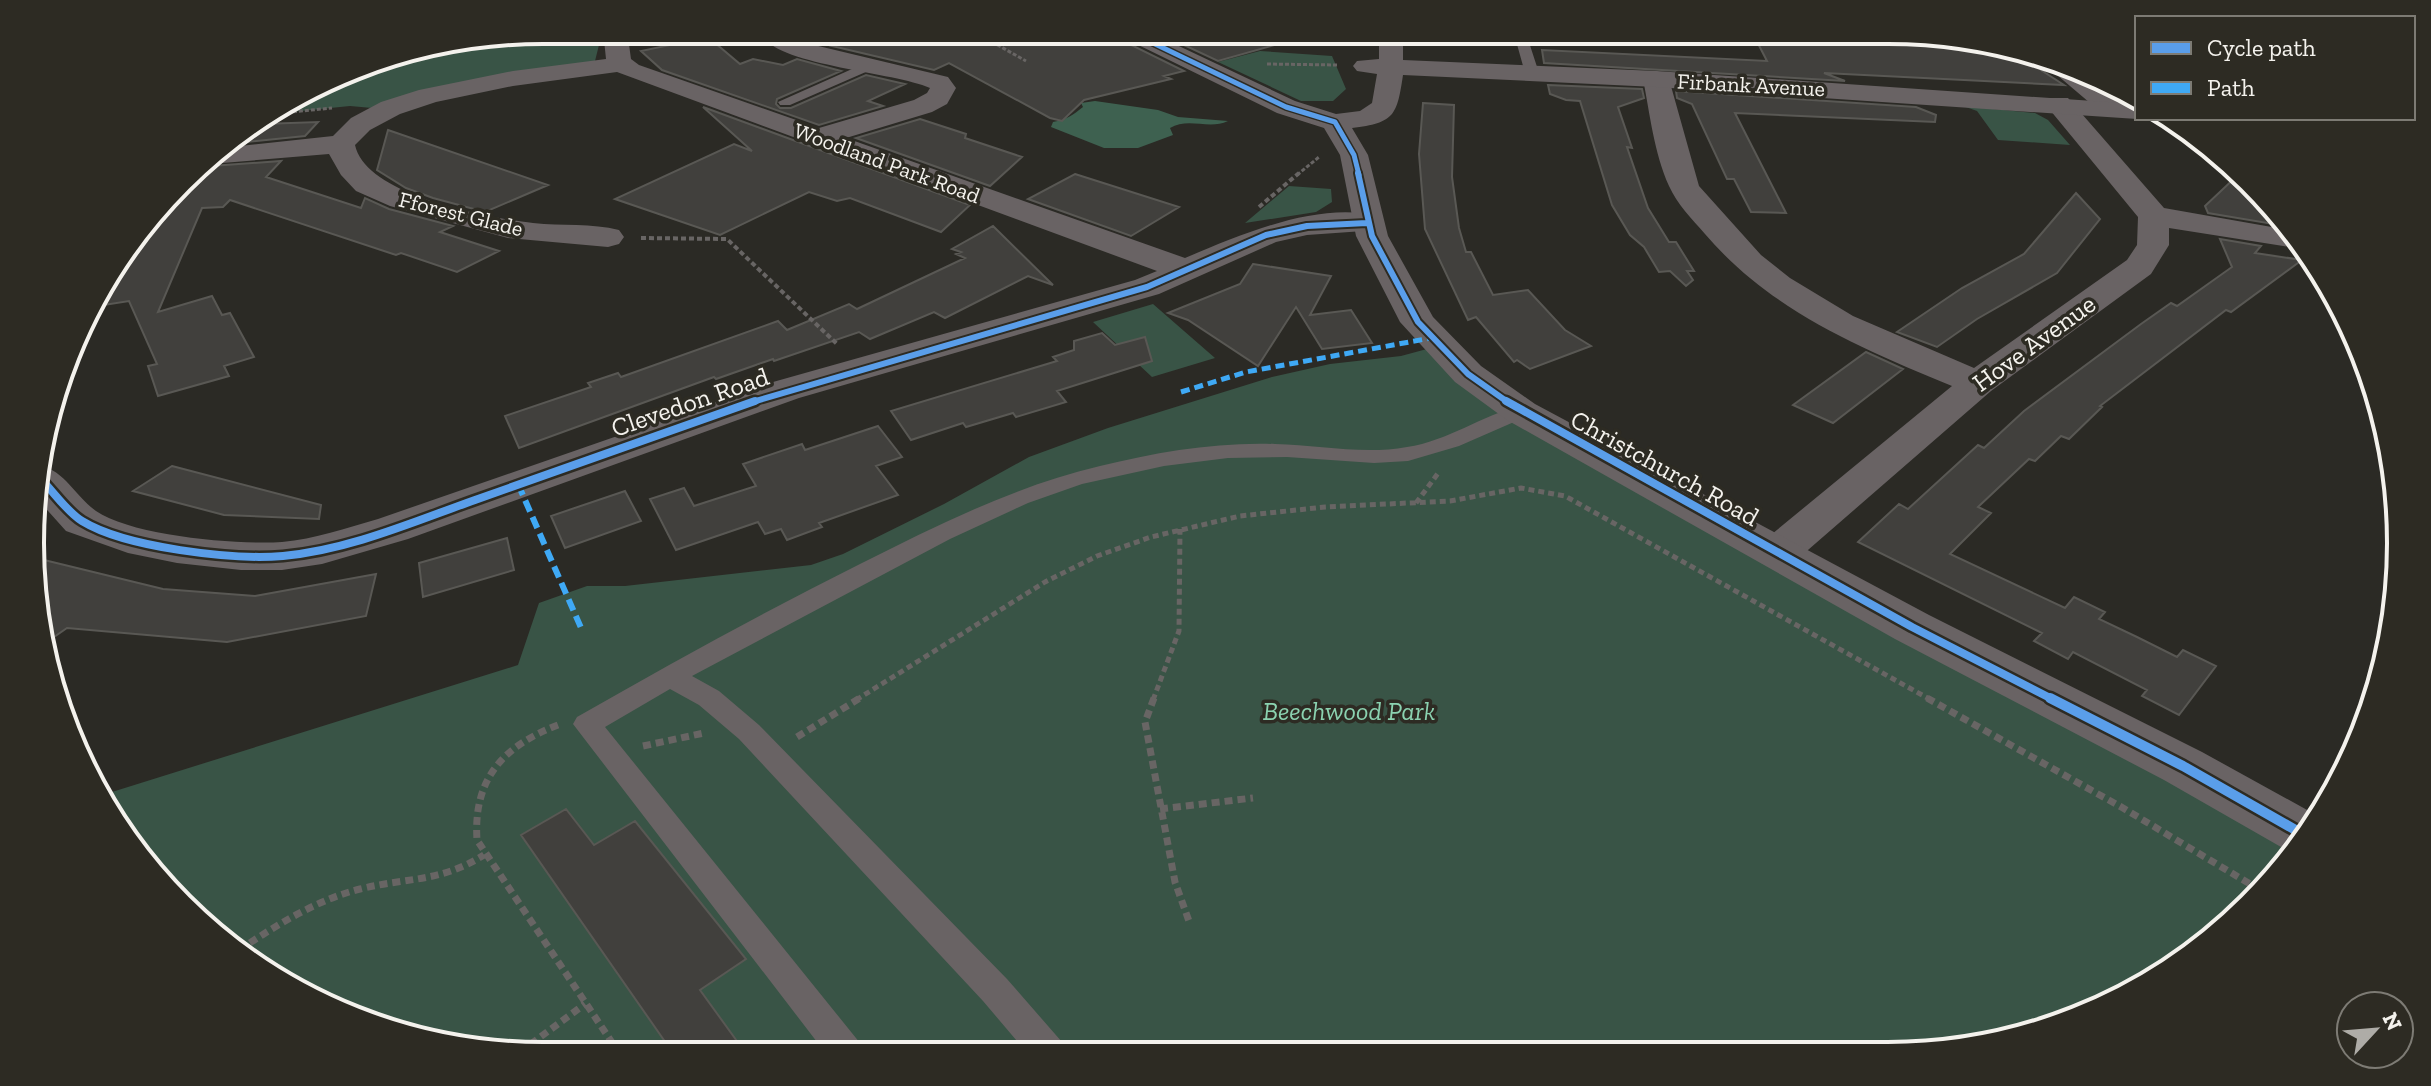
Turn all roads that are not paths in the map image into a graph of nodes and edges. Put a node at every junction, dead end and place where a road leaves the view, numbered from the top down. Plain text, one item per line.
1 (617, 44) edge
2 (788, 44) edge
3 (1155, 44) edge
4 (1382, 44) edge
5 (1523, 44) edge
6 (1373, 59) junction
7 (621, 64) junction
8 (870, 65) junction
9 (1532, 73) junction
10 (1656, 79) junction
11 (2093, 88) edge
12 (785, 102) dead end
13 (2059, 104) junction
14 (2124, 109) edge
15 (1348, 111) junction
16 (817, 138) junction
17 (341, 144) junction
18 (229, 155) edge
19 (2154, 216) junction
20 (1367, 223) junction
21 (608, 237) road end
22 (2284, 239) edge
23 (1189, 271) junction
24 (1978, 383) junction
25 (1521, 412) junction
26 (47, 486) edge
27 (1777, 553) junction
28 (673, 678) junction
29 (2296, 830) edge
30 (838, 1042) edge
31 (1040, 1042) edge

1 - 7 street
2 - 8 street
3 - 15 street
4 - 6 street
5 - 9 lane
6 - 9 street, Firbank Avenue
6 - 15 street
6 - 15 street
7 - 16 street, Woodland Park Road
7 - 17 street
8 - 12 lane
8 - 16 street
9 - 10 street, Firbank Avenue
10 - 13 street, Firbank Avenue
10 - 24 street
11 - 14 street
13 - 14 street, Firbank Avenue
13 - 19 street
15 - 20 street, Christchurch Road
16 - 23 street, Woodland Park Road
17 - 18 street
17 - 21 street, Fforest Glade
19 - 22 street
19 - 24 street, Hove Avenue
20 - 23 street, Clevedon Road
20 - 25 street, Christchurch Road
23 - 26 street, Clevedon Road
24 - 27 street, Hove Avenue
25 - 27 street, Christchurch Road
25 - 28 lane
27 - 29 street, Christchurch Road
28 - 30 lane
28 - 31 lane

